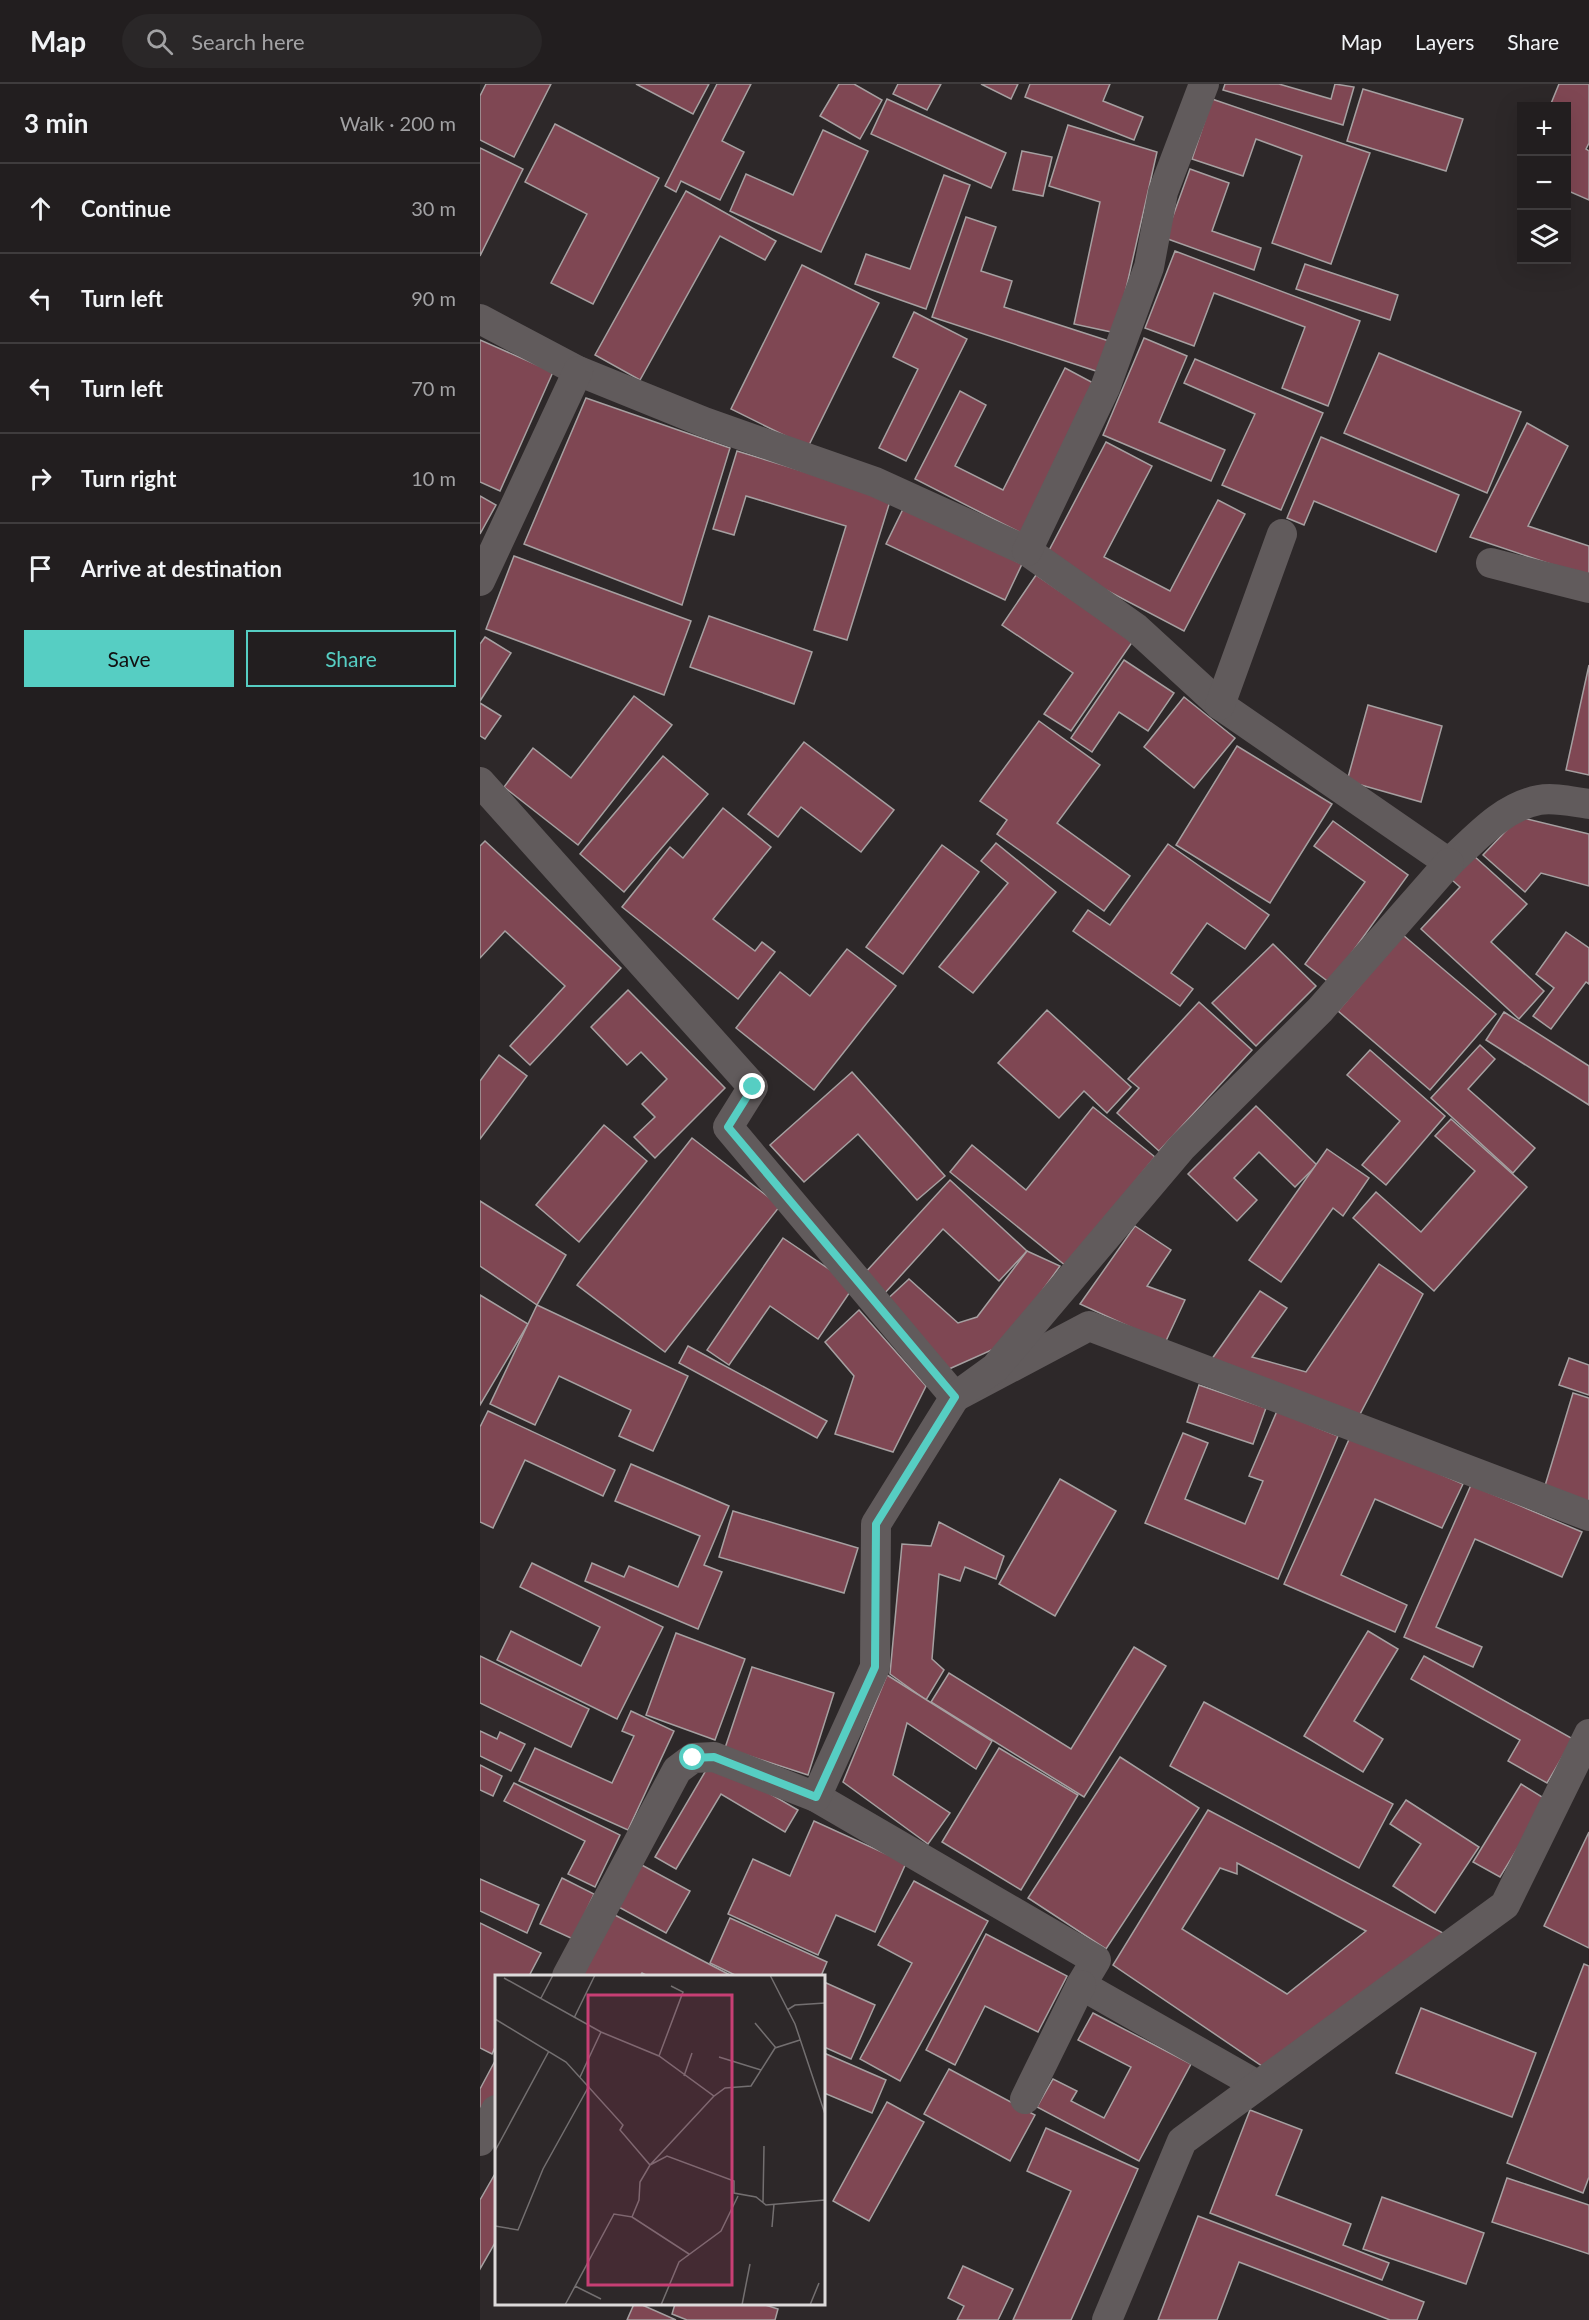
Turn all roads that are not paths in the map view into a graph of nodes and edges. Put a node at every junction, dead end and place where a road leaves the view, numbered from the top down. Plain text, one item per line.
1 (1204, 84) edge
2 (480, 319) edge
3 (578, 371) junction
4 (1282, 534) dead end
5 (1027, 551) junction
6 (1491, 563) dead end
7 (480, 580) edge
8 (1589, 588) edge
9 (1220, 705) junction
10 (481, 786) edge
11 (1589, 804) edge
12 (1449, 863) junction
13 (955, 1397) junction
14 (1589, 1516) edge
15 (1589, 1734) edge
16 (816, 1797) junction
17 (568, 1975) edge
18 (1081, 1985) junction
19 (1257, 2085) junction
20 (1025, 2099) dead end
21 (495, 2112) edge
22 (480, 2141) edge
23 (1107, 2320) edge

1 - 5 street
2 - 3 street
3 - 5 street
3 - 7 street
4 - 9 street
5 - 9 street
6 - 8 street
9 - 12 street
10 - 13 street
11 - 12 street
12 - 13 street
13 - 14 street
13 - 16 street
15 - 19 street
16 - 17 street
16 - 18 street
18 - 19 street
18 - 20 street
19 - 23 street
21 - 22 street

